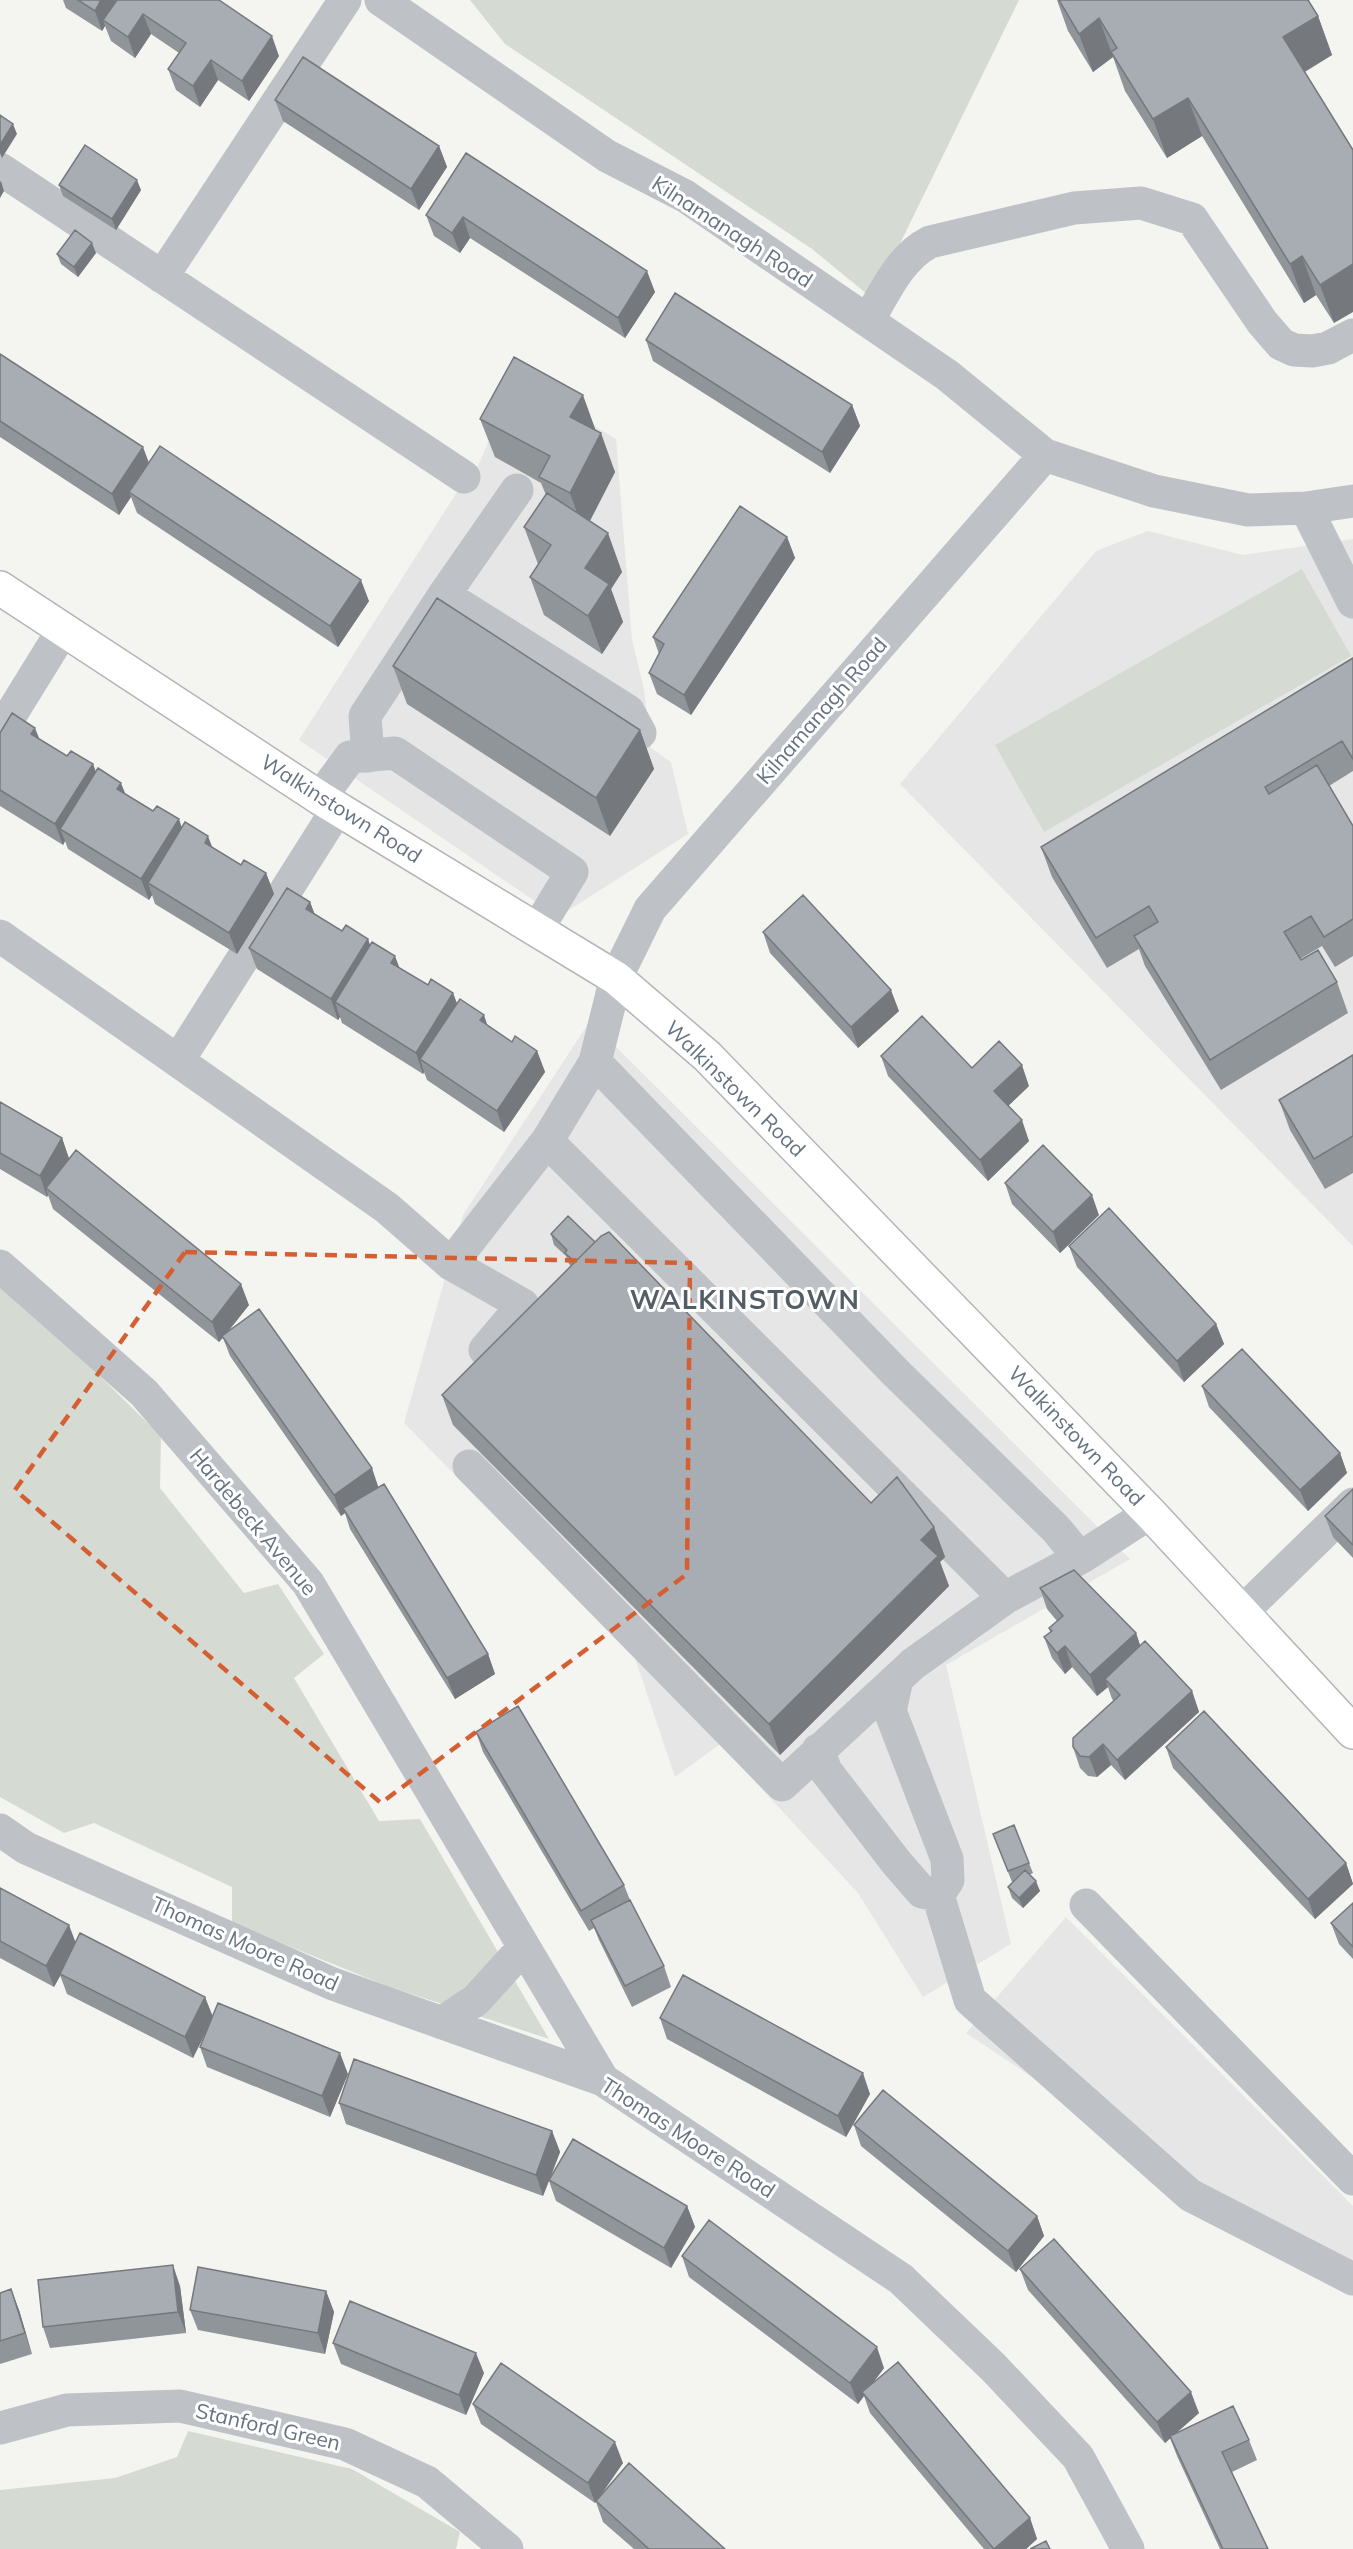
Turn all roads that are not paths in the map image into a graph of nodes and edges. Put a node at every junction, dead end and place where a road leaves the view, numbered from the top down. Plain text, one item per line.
1 (345, 0) edge
2 (381, 0) edge
3 (416, 10) edge
4 (0, 169) edge
5 (162, 277) junction
6 (868, 321) junction
7 (1353, 335) edge
8 (1045, 455) junction
9 (464, 477) dead end
10 (517, 490) dead end
11 (1353, 501) edge
12 (1306, 508) junction
13 (0, 588) edge
14 (444, 595) junction
15 (1353, 602) edge
16 (63, 630) junction
17 (0, 732) edge
18 (640, 734) edge
19 (368, 756) junction
20 (329, 803) junction
21 (538, 928) junction
22 (0, 936) edge
23 (616, 978) junction
24 (178, 1061) junction
25 (595, 1062) junction
26 (547, 1141) junction
27 (451, 1264) junction
28 (0, 1266) edge
29 (485, 1350) edge
30 (469, 1466) dead end
31 (1353, 1504) edge
32 (1150, 1513) junction
33 (1080, 1558) junction
34 (1005, 1598) junction
35 (1241, 1613) junction
36 (897, 1679) junction
37 (1353, 1732) edge
38 (818, 1750) junction
39 (0, 1830) edge
40 (938, 1895) junction
41 (1086, 1905) dead end
42 (524, 1947) junction
43 (442, 2023) junction
44 (603, 2080) junction
45 (1353, 2179) edge
46 (1353, 2278) edge
47 (0, 2428) edge
48 (507, 2549) edge
49 (1128, 2549) edge

1 - 5 street
2 - 3 street, Kilnamanagh Road
3 - 6 street, Kilnamanagh Road
4 - 5 street
5 - 9 street
6 - 7 street
6 - 8 street, Kilnamanagh Road
8 - 12 street, Kilnamanagh Road
8 - 23 street, Kilnamanagh Road
10 - 14 street
11 - 12 street, Kilnamanagh Road
12 - 15 street
13 - 16 main road, Walkinstown Road
14 - 18 street
14 - 19 street
16 - 17 street
16 - 20 main road, Walkinstown Road
19 - 20 street
19 - 21 street
20 - 21 main road, Walkinstown Road
20 - 24 street
21 - 23 main road, Walkinstown Road
22 - 24 street
23 - 25 street, Kilnamanagh Road
23 - 32 main road, Walkinstown Road
24 - 27 street
25 - 26 street, Kilnamanagh Road
25 - 33 street
26 - 27 street, Kilnamanagh Road
26 - 34 street
27 - 29 street
28 - 42 street, Hardebeck Avenue
30 - 38 street
31 - 35 street
32 - 33 street
32 - 35 main road, Walkinstown Road
33 - 34 street
34 - 36 street
35 - 37 main road, Walkinstown Road
36 - 38 street
36 - 40 street
38 - 40 street
39 - 43 street, Thomas Moore Road
40 - 46 street
41 - 45 street
42 - 43 street
42 - 44 street, Hardebeck Avenue
43 - 44 street, Thomas Moore Road
44 - 49 street, Thomas Moore Road
47 - 48 street, Stanford Green

